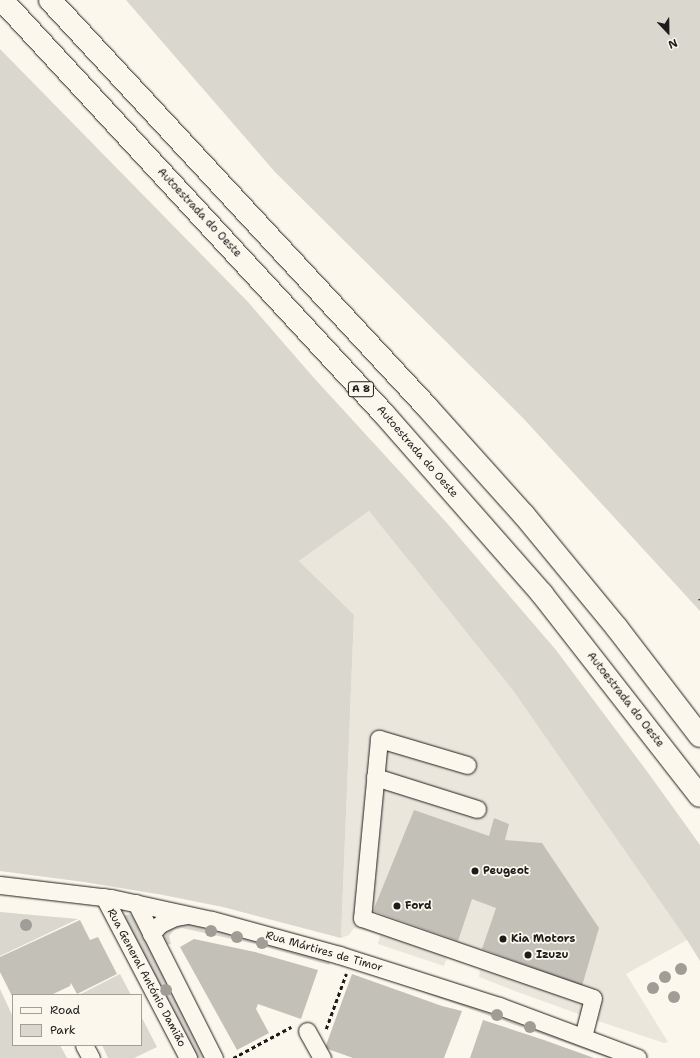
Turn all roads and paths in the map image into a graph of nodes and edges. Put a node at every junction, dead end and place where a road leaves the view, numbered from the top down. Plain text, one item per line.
1 (2, 0) edge
2 (50, 0) edge
3 (700, 736) edge
4 (467, 765) dead end
5 (375, 777) junction
6 (700, 796) edge
7 (477, 809) dead end
8 (0, 885) edge
9 (104, 898) junction
10 (136, 903) junction
11 (188, 914) junction
12 (151, 934) junction
13 (349, 968) dead end
14 (307, 1031) junction
15 (583, 1037) junction
16 (85, 1046) edge
17 (91, 1058) edge
18 (188, 1058) edge
19 (214, 1058) edge
20 (233, 1058) edge
21 (323, 1058) edge
22 (638, 1058) edge

1 - 6 highway, Autoestrada do Oeste / A 8
2 - 3 highway
4 - 5 street
5 - 7 street
5 - 15 street
8 - 9 street, Rua Mártires de Timor
9 - 10 street, Rua Mártires de Timor
9 - 18 street, Rua General António Damião
10 - 11 street, Rua Mártires de Timor
10 - 12 street, Rua General António Damião
11 - 12 street
11 - 15 street, Rua Mártires de Timor
12 - 19 street, Rua General António Damião
13 - 14 path
14 - 20 path
14 - 21 street
15 - 22 street, Rua Mártires de Timor
16 - 17 street

